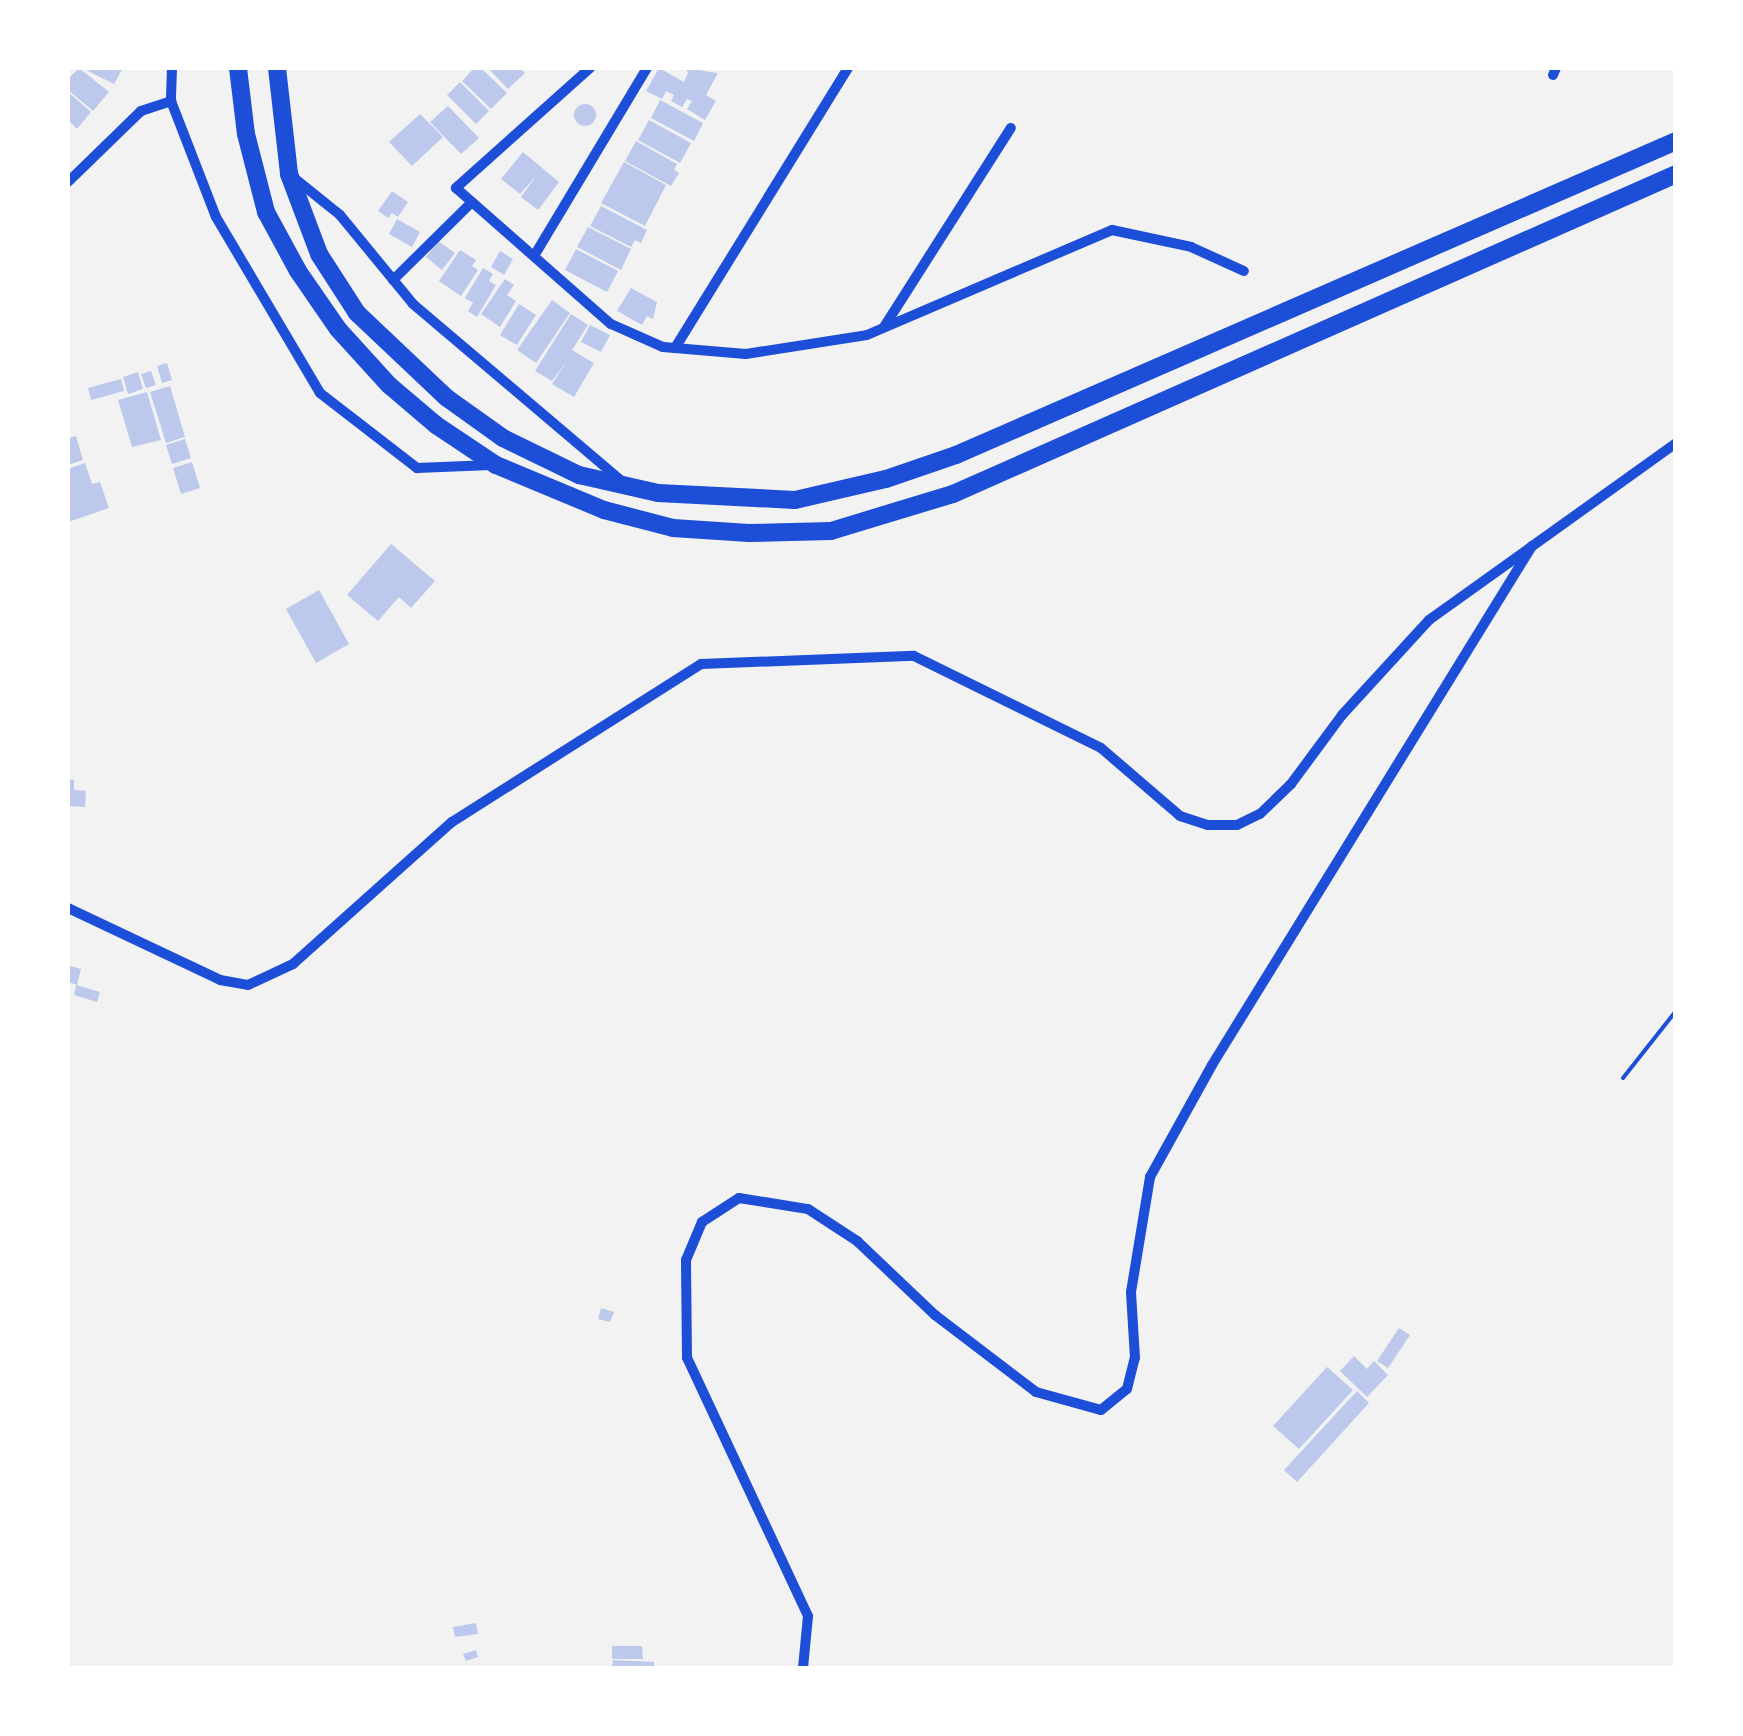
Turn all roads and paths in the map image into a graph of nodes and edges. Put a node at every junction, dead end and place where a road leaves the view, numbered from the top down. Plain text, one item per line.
1 (172, 68) edge
2 (238, 68) edge
3 (277, 68) edge
4 (590, 68) edge
5 (647, 68) edge
6 (848, 68) edge
7 (171, 101) junction
8 (1011, 128) dead end
9 (1676, 141) edge
10 (289, 174) junction
11 (1676, 174) edge
12 (68, 182) edge
13 (472, 202) junction
14 (534, 256) junction
15 (1244, 271) dead end
16 (393, 280) junction
17 (884, 328) junction
18 (675, 348) junction
19 (1676, 443) edge
20 (496, 465) junction
21 (626, 485) junction
22 (1532, 546) junction
23 (68, 908) edge
24 (1676, 1011) edge
25 (1623, 1078) dead end
26 (803, 1668) edge

1 - 7 street
2 - 20 highway
3 - 10 highway
4 - 13 street
5 - 14 street
6 - 18 street
7 - 12 street
7 - 20 street
8 - 17 street
9 - 21 highway
10 - 16 street
10 - 21 highway
11 - 20 highway
13 - 14 street
13 - 16 street
14 - 18 street
15 - 17 street
16 - 21 street
17 - 18 street
19 - 22 street
22 - 23 street
22 - 26 street
24 - 25 path

